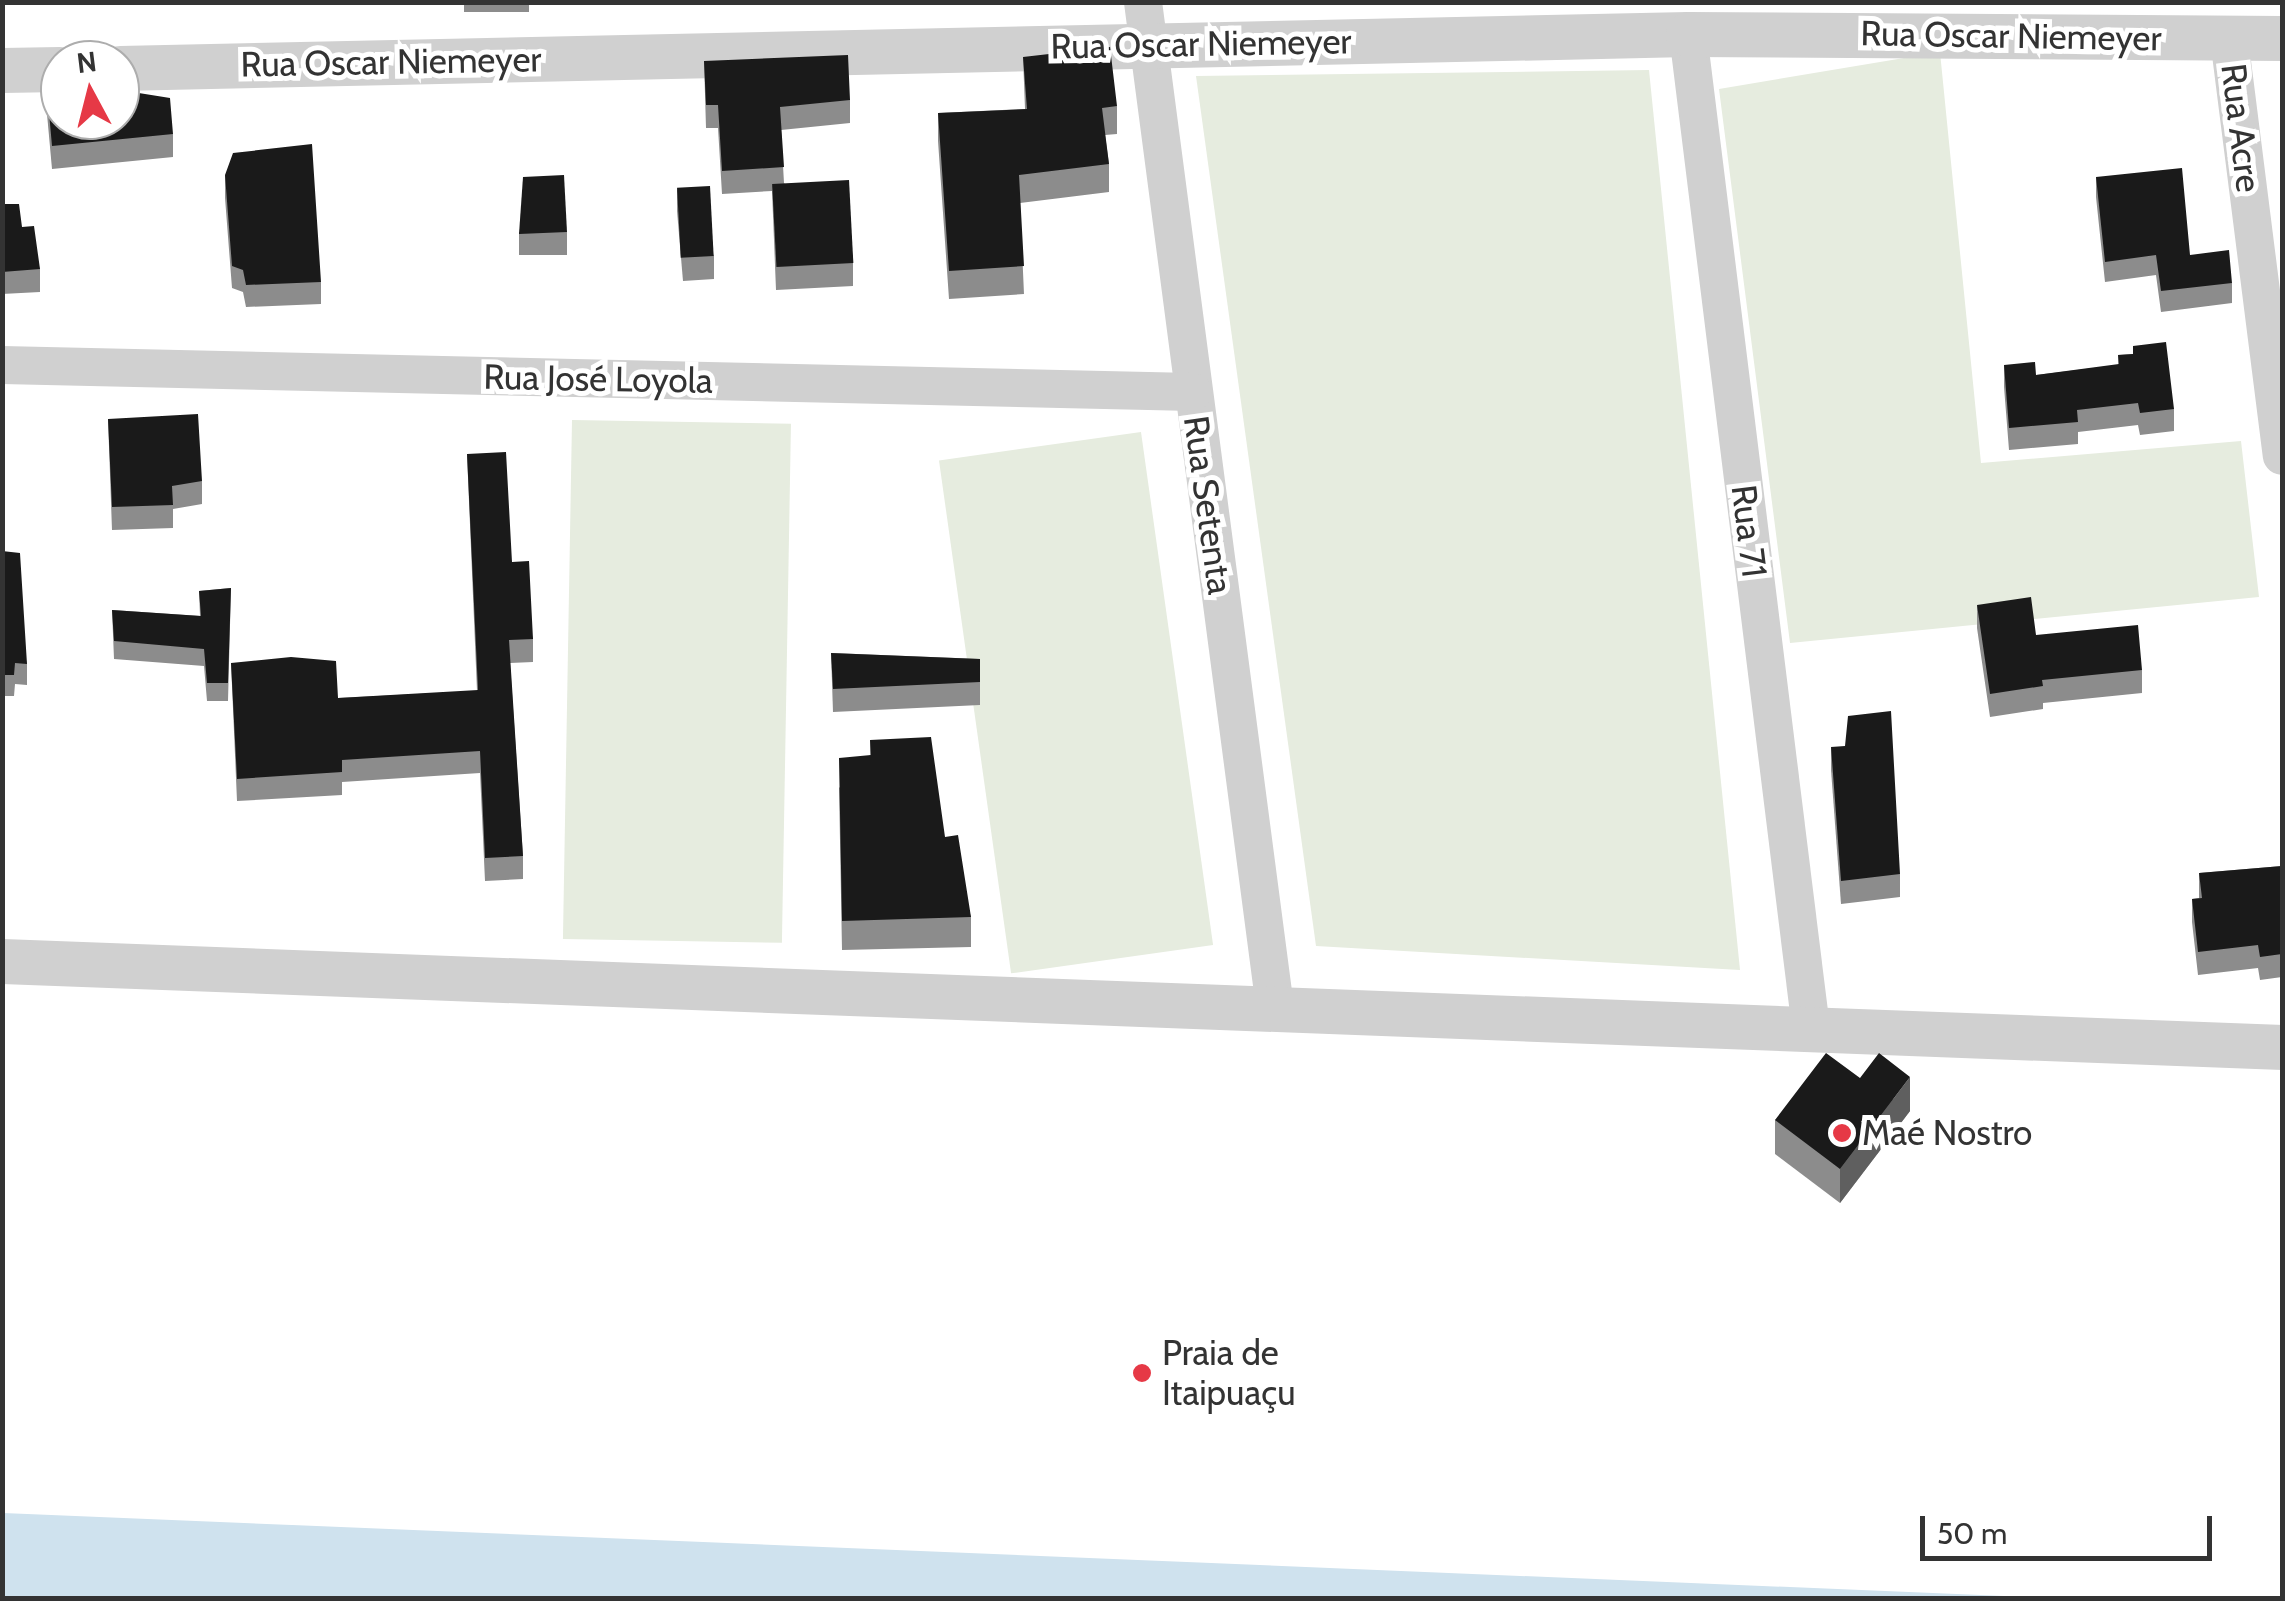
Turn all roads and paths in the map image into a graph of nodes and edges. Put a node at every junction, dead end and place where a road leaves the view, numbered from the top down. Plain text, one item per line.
1 (1146, 24) edge
2 (1688, 34) junction
3 (2229, 38) junction
4 (2282, 38) edge
5 (140, 67) edge
6 (40, 69) edge
7 (2, 70) edge
8 (2, 365) edge
9 (1192, 392) junction
10 (2282, 456) edge
11 (2, 961) edge
12 (1276, 1007) junction
13 (1810, 1028) junction
14 (2282, 1047) edge

1 - 2 street, Rua Oscar Niemeyer
1 - 5 street, Rua Oscar Niemeyer
1 - 9 street, Rua Setenta
2 - 3 street, Rua Oscar Niemeyer
2 - 13 street, Rua 71
3 - 4 street, Rua Oscar Niemeyer
3 - 10 street, Rua Acre
6 - 7 street
8 - 9 street, Rua José Loyola
9 - 12 street, Rua Setenta
11 - 12 street
12 - 13 street
13 - 14 street

